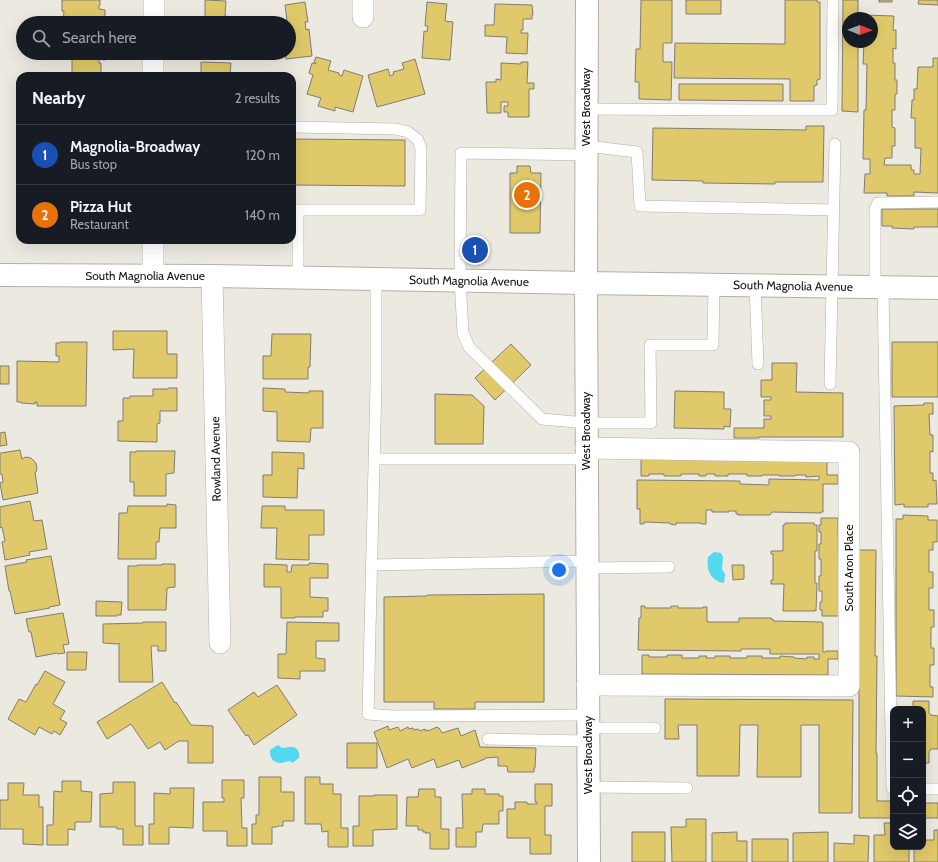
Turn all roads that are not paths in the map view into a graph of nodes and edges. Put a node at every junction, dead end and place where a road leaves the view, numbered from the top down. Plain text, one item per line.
1 (154, 0) edge
2 (587, 0) edge
3 (833, 0) edge
4 (154, 16) edge
5 (154, 60) edge
6 (153, 72) edge
7 (586, 109) junction
8 (296, 128) edge
9 (835, 144) dead end
10 (586, 150) junction
11 (938, 202) edge
12 (296, 210) edge
13 (834, 210) junction
14 (296, 233) edge
15 (153, 244) edge
16 (0, 275) edge
17 (153, 276) junction
18 (212, 276) junction
19 (298, 278) junction
20 (376, 279) junction
21 (460, 280) junction
22 (586, 283) junction
23 (714, 285) junction
24 (755, 285) junction
25 (832, 286) junction
26 (879, 287) junction
27 (938, 288) edge
28 (758, 364) dead end
29 (830, 384) dead end
30 (586, 423) junction
31 (586, 454) junction
32 (374, 459) junction
33 (587, 564) junction
34 (371, 565) junction
35 (668, 567) dead end
36 (220, 643) dead end
37 (587, 685) junction
38 (588, 728) junction
39 (655, 728) dead end
40 (488, 739) dead end
41 (892, 778) edge
42 (588, 787) junction
43 (687, 788) dead end
44 (926, 789) edge
45 (938, 789) edge
46 (589, 862) edge

1 - 4 street
2 - 7 main road, West Broadway
3 - 7 lane
5 - 6 street
7 - 10 main road, West Broadway
8 - 12 lane
9 - 13 lane
10 - 13 lane
10 - 21 lane
10 - 22 main road, West Broadway
11 - 26 lane
13 - 25 lane
14 - 19 lane
15 - 17 street
16 - 17 main road, South Magnolia Avenue
17 - 18 main road, South Magnolia Avenue
18 - 19 main road, South Magnolia Avenue
18 - 36 street, Rowland Avenue
19 - 20 main road, South Magnolia Avenue
20 - 21 main road, South Magnolia Avenue
20 - 32 lane
21 - 22 main road, South Magnolia Avenue
21 - 30 lane
22 - 23 main road, South Magnolia Avenue
22 - 30 main road, West Broadway
23 - 24 main road, South Magnolia Avenue
23 - 30 lane
24 - 25 main road, South Magnolia Avenue
24 - 28 lane
25 - 26 main road, South Magnolia Avenue
25 - 29 lane
26 - 27 main road, South Magnolia Avenue
26 - 41 lane
30 - 31 main road, West Broadway
31 - 32 lane
31 - 33 main road, West Broadway
31 - 37 street, South Aron Place
32 - 34 lane
33 - 34 lane
33 - 35 lane
33 - 37 main road, West Broadway
34 - 38 lane
37 - 38 main road, West Broadway
38 - 39 lane
38 - 40 lane
38 - 42 main road, West Broadway
42 - 43 lane
42 - 46 main road, West Broadway
44 - 45 lane

